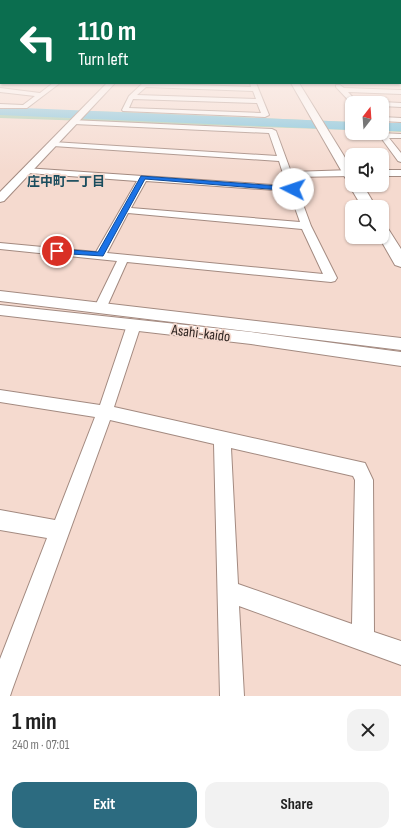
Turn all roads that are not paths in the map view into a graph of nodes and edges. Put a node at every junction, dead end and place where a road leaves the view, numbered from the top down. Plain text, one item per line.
1 (27, 105) edge
2 (89, 105) edge
3 (128, 105) edge
4 (261, 105) edge
5 (309, 105) edge
6 (0, 106) edge
7 (389, 119) edge
8 (401, 120) edge
9 (75, 121) junction
10 (401, 136) edge
11 (53, 144) junction
12 (401, 159) edge
13 (281, 160) junction
14 (345, 165) edge
15 (28, 170) junction
16 (401, 172) edge
17 (389, 173) edge
18 (288, 174) junction
19 (345, 175) edge
20 (143, 178) junction
21 (293, 189) junction
22 (0, 199) edge
23 (125, 210) junction
24 (306, 226) junction
25 (389, 242) edge
26 (0, 246) edge
27 (100, 255) junction
28 (124, 257) junction
29 (401, 262) edge
30 (0, 296) edge
31 (100, 308) junction
32 (0, 310) edge
33 (134, 325) junction
34 (401, 344) edge
35 (401, 359) edge
36 (0, 396) edge
37 (105, 412) junction
38 (222, 438) junction
39 (0, 520) edge
40 (60, 531) junction
41 (228, 591) junction
42 (363, 640) junction
43 (401, 653) edge
44 (0, 690) edge
45 (232, 696) edge

1 - 6 street
2 - 9 street
3 - 4 street
5 - 14 main road
7 - 8 street
9 - 11 street
9 - 13 street
10 - 12 street
11 - 13 street
11 - 15 street
13 - 18 street
15 - 20 street
15 - 22 street
16 - 17 street
18 - 19 street
18 - 21 street
20 - 21 street
20 - 23 street
21 - 24 street
23 - 24 street
23 - 27 street
24 - 28 street
25 - 29 main road
26 - 27 street
27 - 28 street
28 - 31 street
30 - 31 street, Asahi-kaido
31 - 34 street, Asahi-kaido
32 - 33 street, Asahi-kaido
33 - 35 street, Asahi-kaido
33 - 37 street
36 - 37 street
37 - 38 street
37 - 40 street
38 - 41 street
38 - 42 street
39 - 40 street
40 - 44 street
41 - 42 street
41 - 45 street
42 - 43 street

